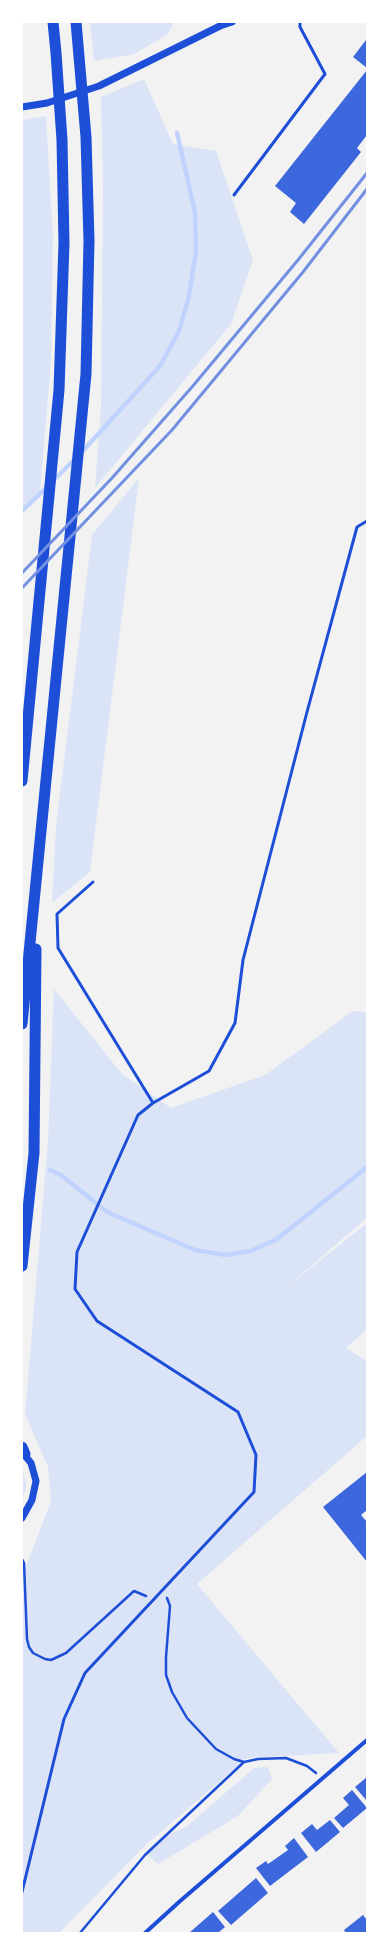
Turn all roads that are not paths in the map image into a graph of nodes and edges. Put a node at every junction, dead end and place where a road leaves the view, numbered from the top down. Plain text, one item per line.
1 (53, 22) edge
2 (76, 22) edge
3 (232, 22) edge
4 (300, 22) edge
5 (22, 107) edge
6 (234, 195) dead end
7 (367, 521) edge
8 (22, 781) edge
9 (36, 878) junction
10 (93, 882) dead end
11 (22, 1024) edge
12 (153, 1103) junction
13 (22, 1266) edge
14 (23, 1451) edge
15 (22, 1518) edge
16 (367, 1740) edge
17 (22, 1892) edge
18 (145, 1933) edge

1 - 8 highway
2 - 9 highway
3 - 5 street
4 - 6 lane
7 - 12 lane
9 - 11 highway
9 - 13 highway
10 - 12 lane
12 - 17 lane
14 - 15 street
16 - 18 street

